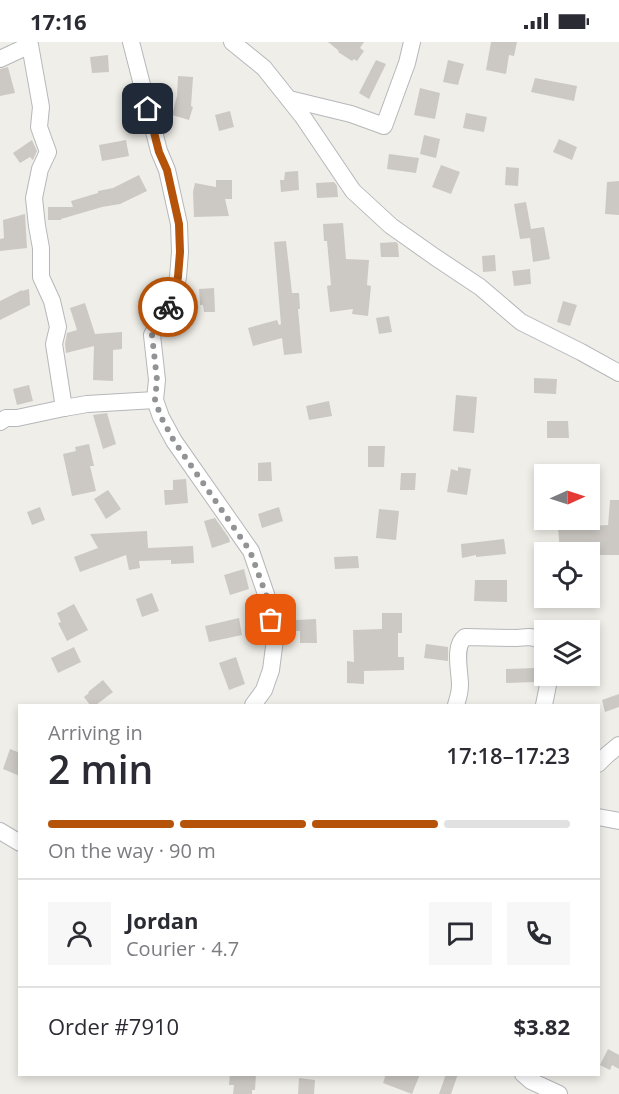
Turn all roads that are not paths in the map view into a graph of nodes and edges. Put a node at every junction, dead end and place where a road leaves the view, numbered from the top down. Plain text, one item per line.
1 (131, 42) edge
2 (232, 42) edge
3 (412, 42) edge
4 (0, 59) edge
5 (289, 99) junction
6 (619, 373) edge
7 (155, 400) junction
8 (64, 408) junction
9 (0, 422) edge
10 (534, 638) edge
11 (548, 686) edge
12 (254, 704) edge
13 (456, 704) edge
14 (544, 704) edge
15 (619, 745) edge
16 (600, 762) edge
17 (600, 817) edge
18 (619, 820) edge
19 (0, 831) edge
20 (18, 842) edge
21 (525, 1076) edge
22 (559, 1094) edge

1 - 7 street
2 - 5 street
3 - 5 street
4 - 8 street
5 - 6 street
7 - 8 street
7 - 12 street
8 - 9 street
10 - 13 street
11 - 14 street
15 - 16 street
17 - 18 street
19 - 20 street
21 - 22 street

